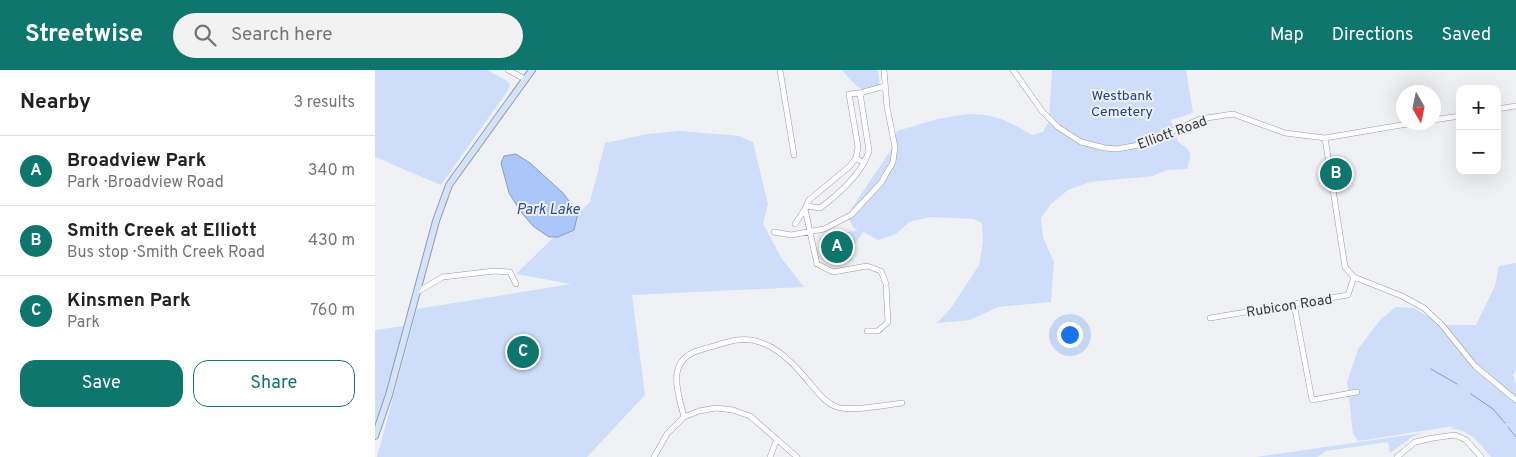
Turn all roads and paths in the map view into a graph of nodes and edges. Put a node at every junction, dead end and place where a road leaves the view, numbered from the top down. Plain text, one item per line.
1 (508, 70) edge
2 (532, 70) edge
3 (780, 70) edge
4 (884, 70) edge
5 (1013, 70) edge
6 (525, 79) junction
7 (885, 86) junction
8 (860, 93) junction
9 (1516, 106) edge
10 (1501, 108) edge
11 (1456, 117) edge
12 (1441, 119) edge
13 (1396, 126) edge
14 (1325, 138) junction
15 (794, 155) dead end
16 (855, 158) junction
17 (864, 163) junction
18 (806, 208) junction
19 (795, 224) dead end
20 (774, 232) dead end
21 (811, 233) junction
22 (1354, 277) junction
23 (516, 284) dead end
24 (417, 292) junction
25 (1294, 304) junction
26 (1210, 318) dead end
27 (867, 330) dead end
28 (1357, 392) dead end
29 (1516, 400) edge
30 (902, 403) dead end
31 (684, 417) junction
32 (375, 436) edge
33 (777, 439) junction
34 (654, 457) edge
35 (771, 457) edge
36 (797, 457) edge
37 (1397, 457) edge
38 (1481, 457) edge

1 - 6 street
2 - 6 main road
3 - 15 street
4 - 7 street
5 - 14 street, Elliott Road
6 - 24 main road
7 - 8 street
7 - 21 street
8 - 16 street
8 - 17 street
9 - 10 street
11 - 12 street
13 - 14 street, Elliott Road
14 - 22 street
16 - 17 street
16 - 18 street
17 - 18 street
18 - 19 street
18 - 21 street
20 - 21 street
21 - 27 street
22 - 25 street, Rubicon Road
22 - 29 street
23 - 24 street
24 - 32 main road
25 - 26 street, Rubicon Road
25 - 28 street
30 - 31 street
31 - 33 street
31 - 34 street
33 - 35 street
33 - 36 street
37 - 38 street

